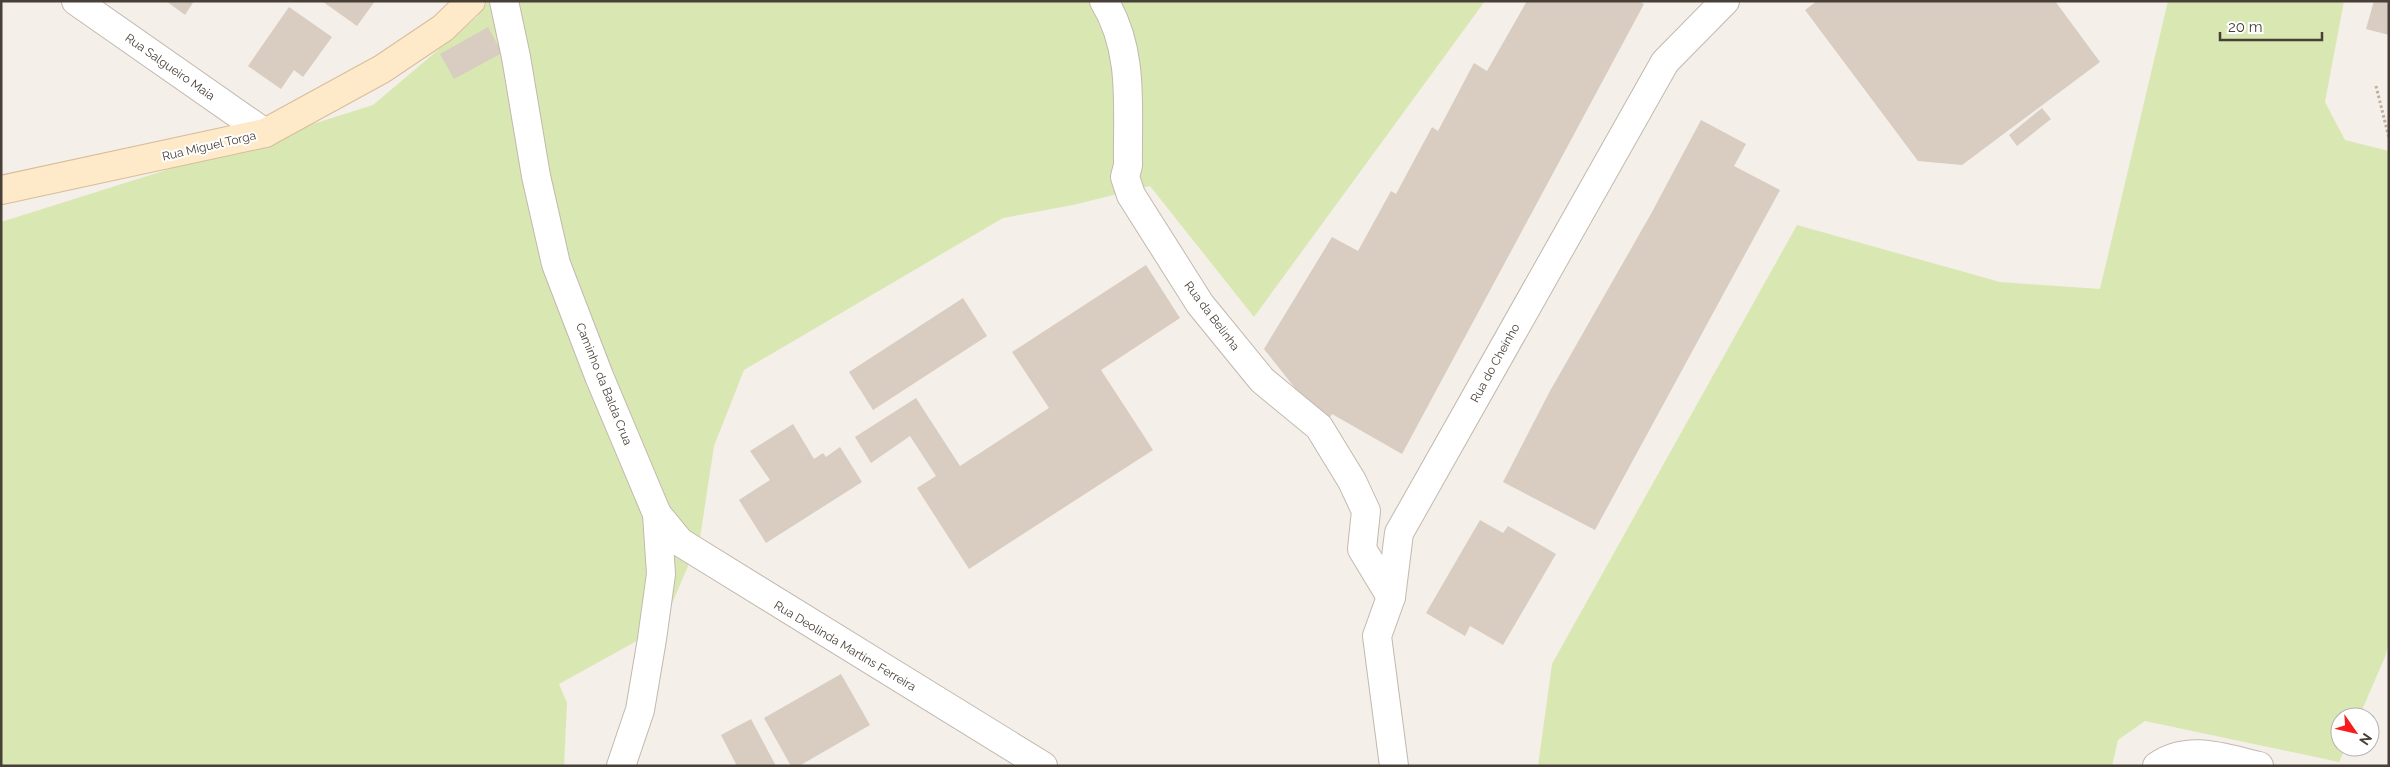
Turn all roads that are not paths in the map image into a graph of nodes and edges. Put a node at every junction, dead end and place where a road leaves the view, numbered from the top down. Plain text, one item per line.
1 (76, 1) edge
2 (471, 1) edge
3 (504, 1) edge
4 (1104, 1) edge
5 (1725, 1) edge
6 (264, 133) junction
7 (1, 190) edge
8 (657, 514) junction
9 (1390, 598) junction
10 (622, 766) edge
11 (1043, 766) edge
12 (1394, 766) edge
13 (2157, 766) edge
14 (2259, 766) edge

1 - 6 street, Rua Salgueiro Maia
2 - 6 street, Rua Miguel Torga
3 - 8 street, Caminho da Balda Crua
4 - 9 street, Rua da Belinha
5 - 9 street, Rua do Cheínho
6 - 7 street, Rua Miguel Torga
8 - 10 street, Caminho da Balda Crua
8 - 11 street, Rua Deolinda Martins Ferreira
9 - 12 street, Rua do Cheínho
13 - 14 street

